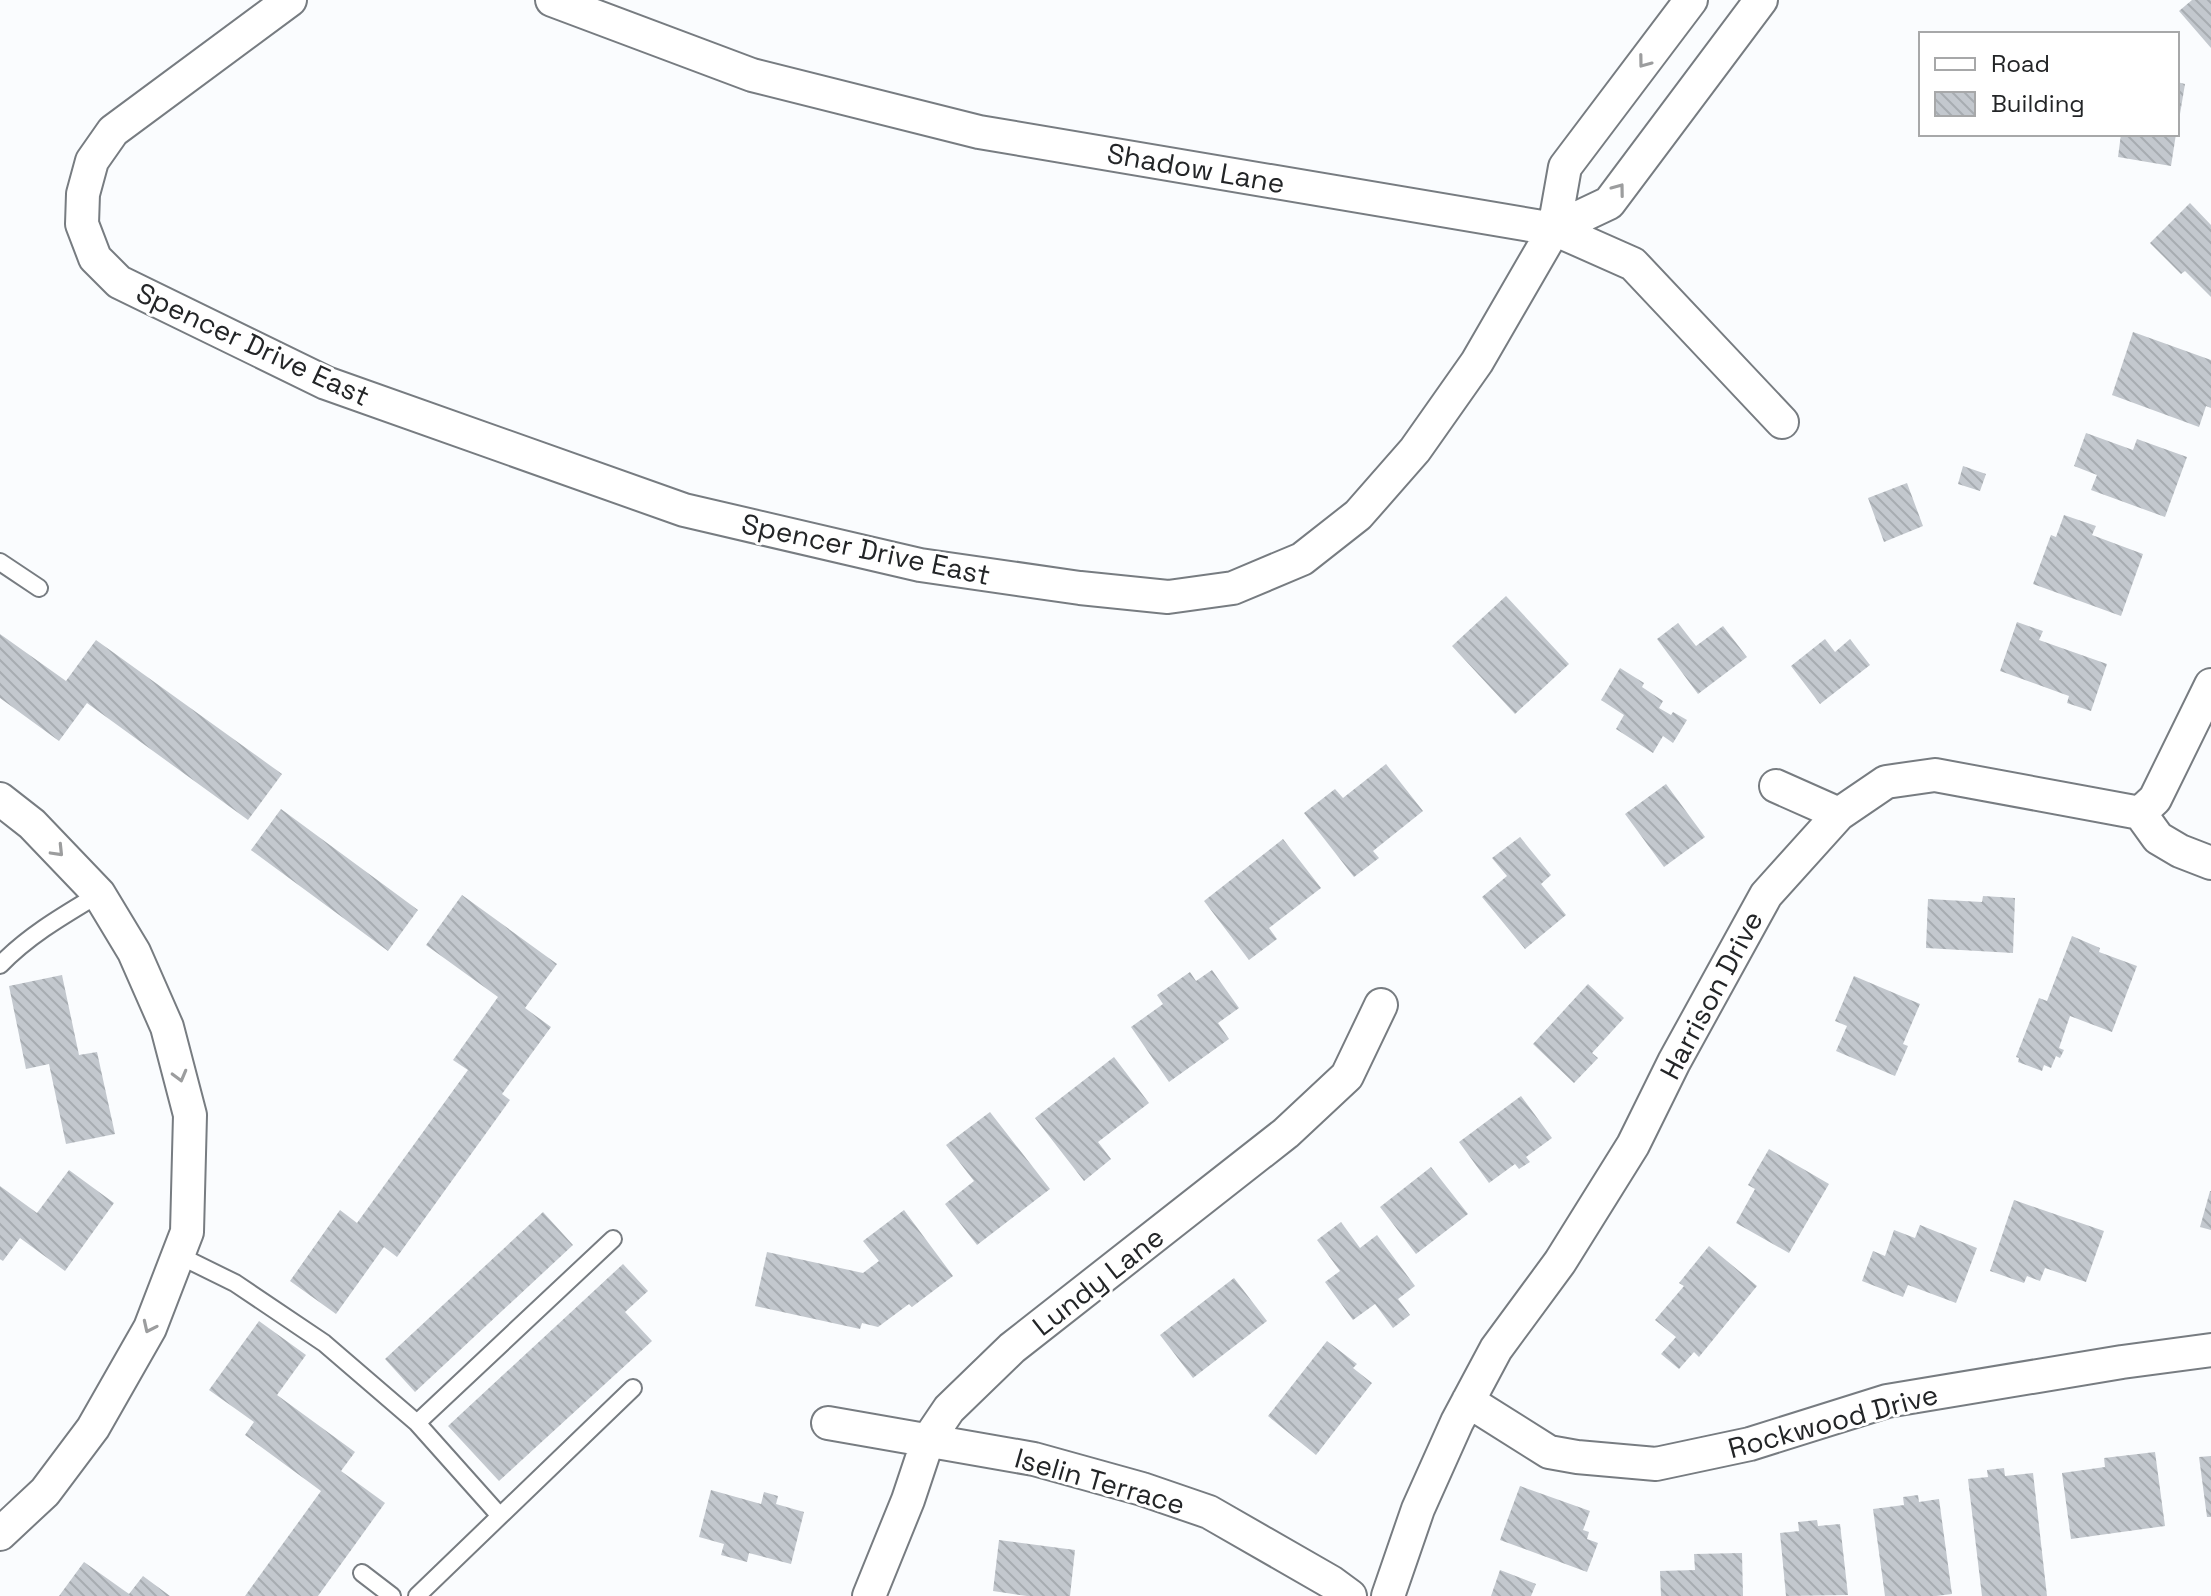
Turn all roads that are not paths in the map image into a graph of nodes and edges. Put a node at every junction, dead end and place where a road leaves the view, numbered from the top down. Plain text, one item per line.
1 (290, 0) edge
2 (552, 0) edge
3 (1691, 0) edge
4 (1761, 0) edge
5 (1554, 229) junction
6 (1782, 422) dead end
7 (0, 562) edge
8 (39, 588) dead end
9 (2211, 685) edge
10 (1776, 786) dead end
11 (0, 799) edge
12 (2140, 813) junction
13 (1839, 814) junction
14 (2211, 863) edge
15 (99, 894) junction
16 (0, 965) edge
17 (1381, 1005) dead end
18 (613, 1239) dead end
19 (178, 1255) junction
20 (2211, 1350) edge
21 (633, 1388) dead end
22 (1468, 1401) junction
23 (417, 1423) junction
24 (828, 1423) dead end
25 (928, 1440) junction
26 (500, 1516) junction
27 (0, 1534) edge
28 (362, 1573) dead end
29 (392, 1596) edge
30 (417, 1596) edge
31 (869, 1596) edge
32 (1350, 1596) edge
33 (1388, 1596) edge

1 - 5 street, Spencer Drive East
2 - 5 street, Shadow Lane
3 -> 5 street, Spencer Drive East
5 -> 4 street
5 - 6 street, Shadow Lane
7 - 8 lane
9 - 12 street
10 - 13 street
11 -> 15 street
12 - 13 street, Harrison Drive
12 - 14 street
13 - 22 street, Harrison Drive
15 - 16 lane
15 -> 19 street
17 - 25 street, Lundy Lane
18 - 23 lane
19 - 23 lane
19 -> 27 street
20 - 22 street, Rockwood Drive
21 - 26 lane
22 - 33 street, Harrison Drive
23 - 26 lane
24 - 25 street, Iselin Terrace
25 - 31 street, Lundy Lane
25 - 32 street, Iselin Terrace
26 - 30 lane
28 - 29 lane

